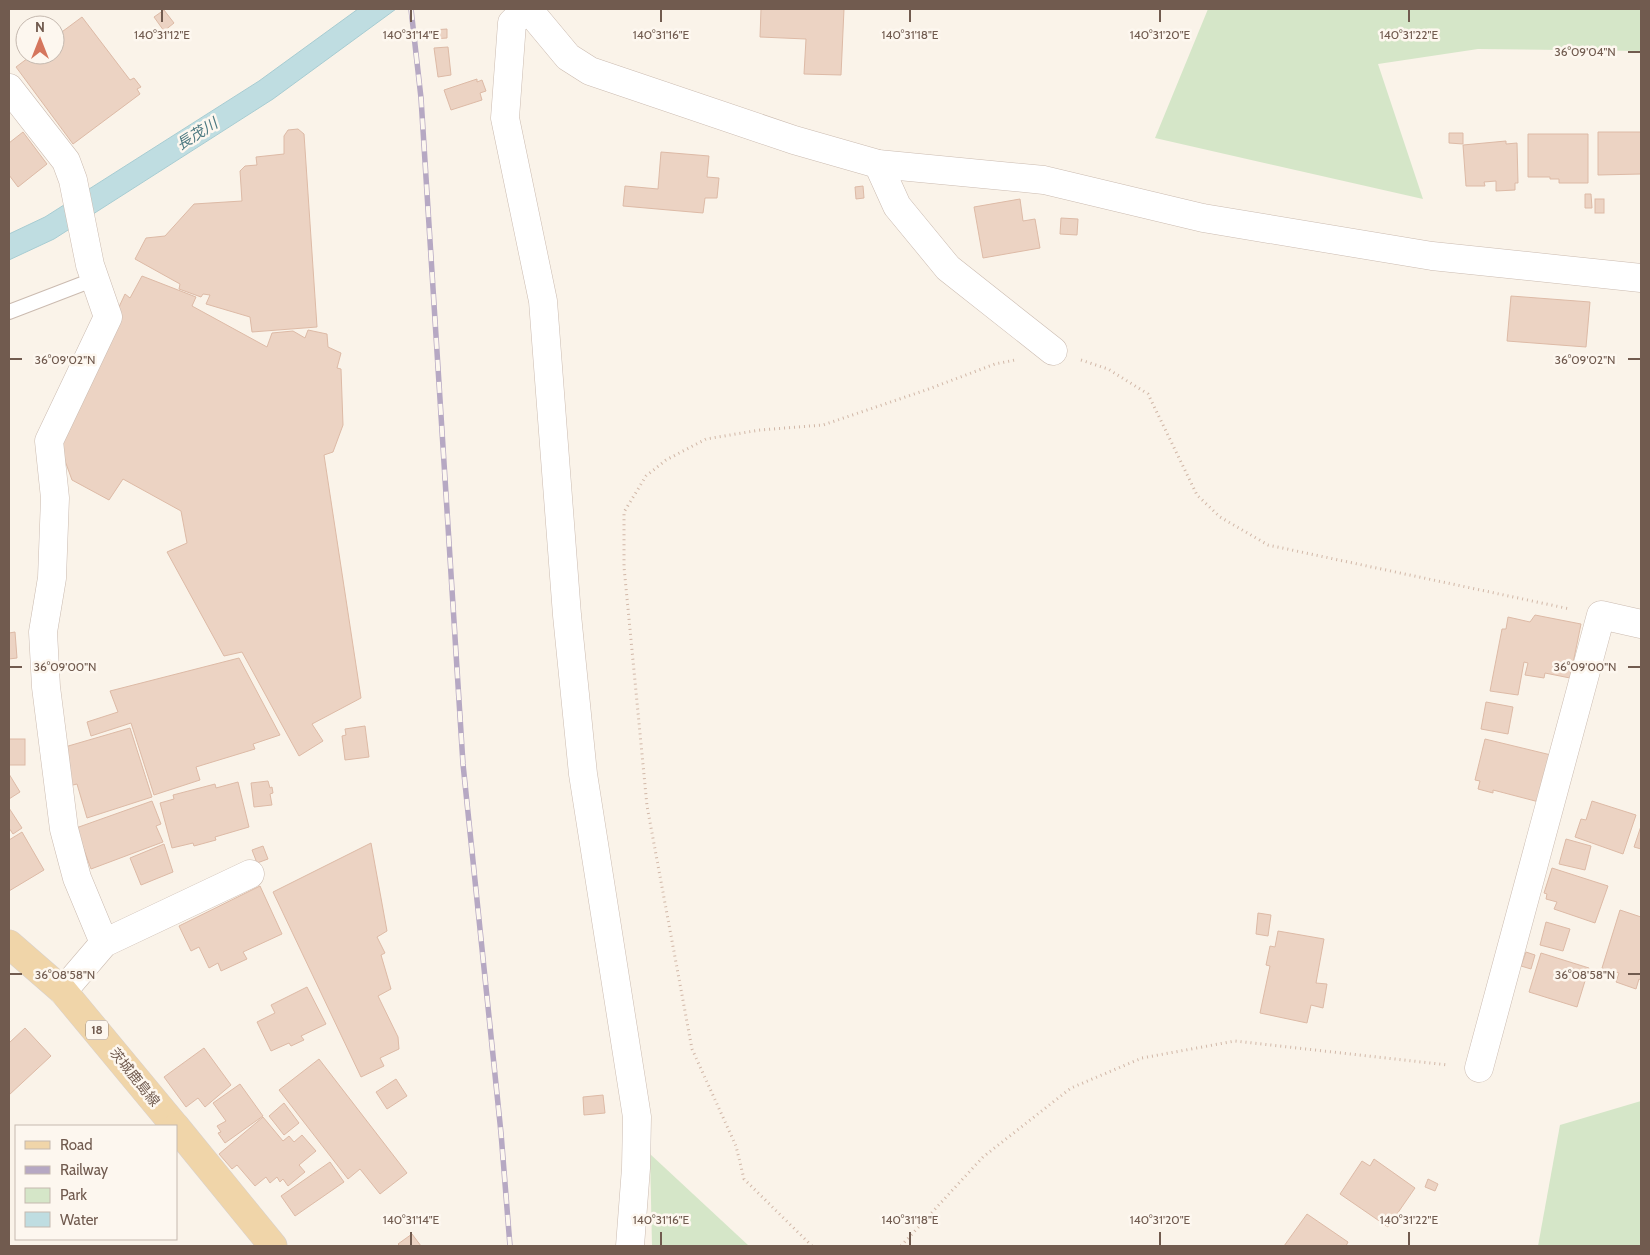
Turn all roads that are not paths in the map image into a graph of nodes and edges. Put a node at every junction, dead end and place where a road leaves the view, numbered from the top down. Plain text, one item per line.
1 (527, 9) edge
2 (9, 88) edge
3 (878, 164) junction
4 (92, 272) junction
5 (1641, 278) edge
6 (9, 312) edge
7 (1053, 351) road end
8 (1641, 624) edge
9 (250, 874) dead end
10 (9, 944) edge
11 (104, 944) junction
12 (63, 990) junction
13 (1479, 1068) road end
14 (174, 1125) edge
15 (178, 1129) edge
16 (273, 1246) edge
17 (630, 1246) edge

1 - 3 street
1 - 17 street
2 - 4 street
3 - 5 street
3 - 7 street
4 - 6 lane
4 - 11 street
8 - 13 street
9 - 11 street
10 - 12 main road, 茨城鹿島線 / 18
11 - 12 street
12 - 14 main road, 茨城鹿島線 / 18
15 - 16 main road, 茨城鹿島線 / 18

